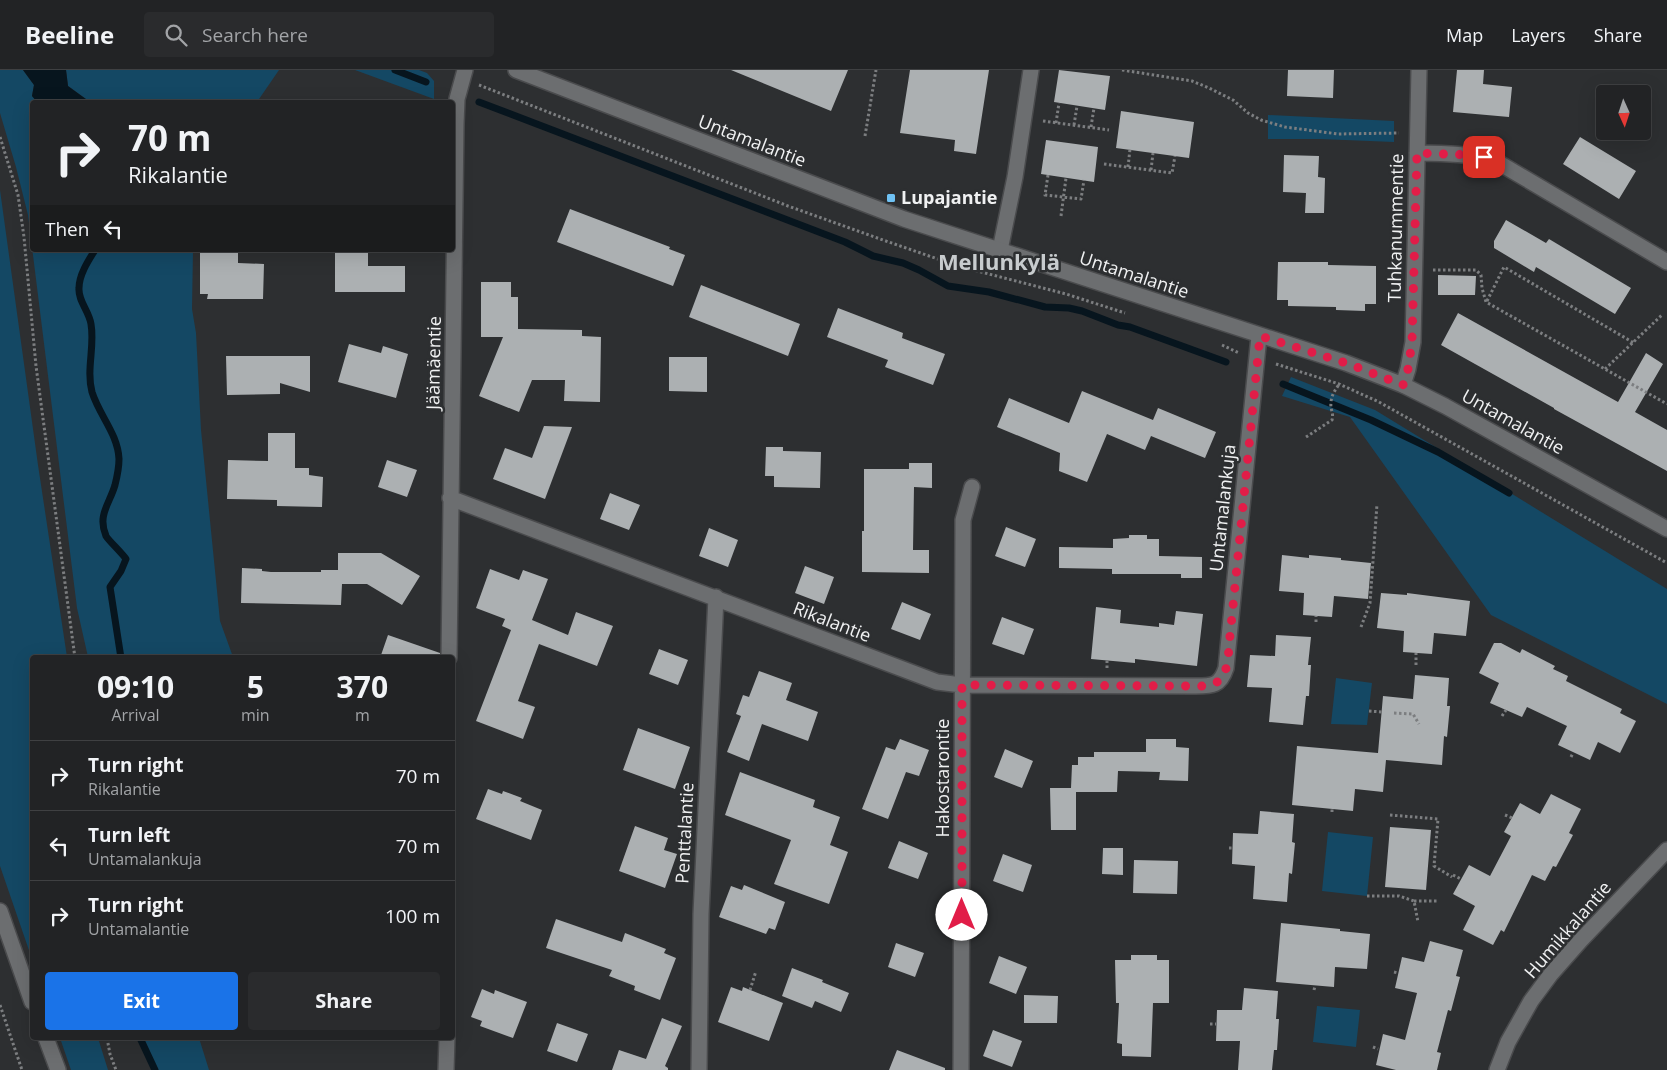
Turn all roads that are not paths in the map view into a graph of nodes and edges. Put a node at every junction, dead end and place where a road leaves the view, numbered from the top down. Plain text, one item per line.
1 (465, 70) edge
2 (516, 70) edge
3 (1031, 70) edge
4 (1419, 70) edge
5 (1417, 153) junction
6 (455, 186) edge
7 (1000, 250) junction
8 (454, 252) edge
9 (1667, 262) edge
10 (1260, 336) junction
11 (1403, 385) junction
12 (972, 487) dead end
13 (450, 498) junction
14 (1667, 529) edge
15 (716, 597) junction
16 (449, 655) edge
17 (1218, 682) joint
18 (962, 685) junction
19 (1667, 850) edge
20 (0, 911) edge
21 (30, 996) edge
22 (47, 1040) edge
23 (446, 1040) edge
24 (58, 1070) edge
25 (446, 1070) edge
26 (699, 1070) edge
27 (961, 1070) edge
28 (1497, 1070) edge

1 - 6 street, Jäämäentie
2 - 7 street, Untamalantie
3 - 7 street
4 - 5 street, Tuhkanummentie
5 - 9 street
5 - 11 street, Tuhkanummentie
7 - 10 street, Untamalantie
8 - 13 street, Jäämäentie
10 - 11 street, Untamalantie
10 - 17 street, Untamalankuja
11 - 14 street, Untamalantie
12 - 18 street, Hakostarontie
13 - 15 street, Rikalantie
13 - 16 street, Jäämäentie
15 - 18 street, Rikalantie
15 - 26 street, Penttalantie
17 - 18 street, Rikalantie
18 - 27 street, Hakostarontie
19 - 28 street, Humikkalantie
20 - 21 street
22 - 24 street
23 - 25 street

